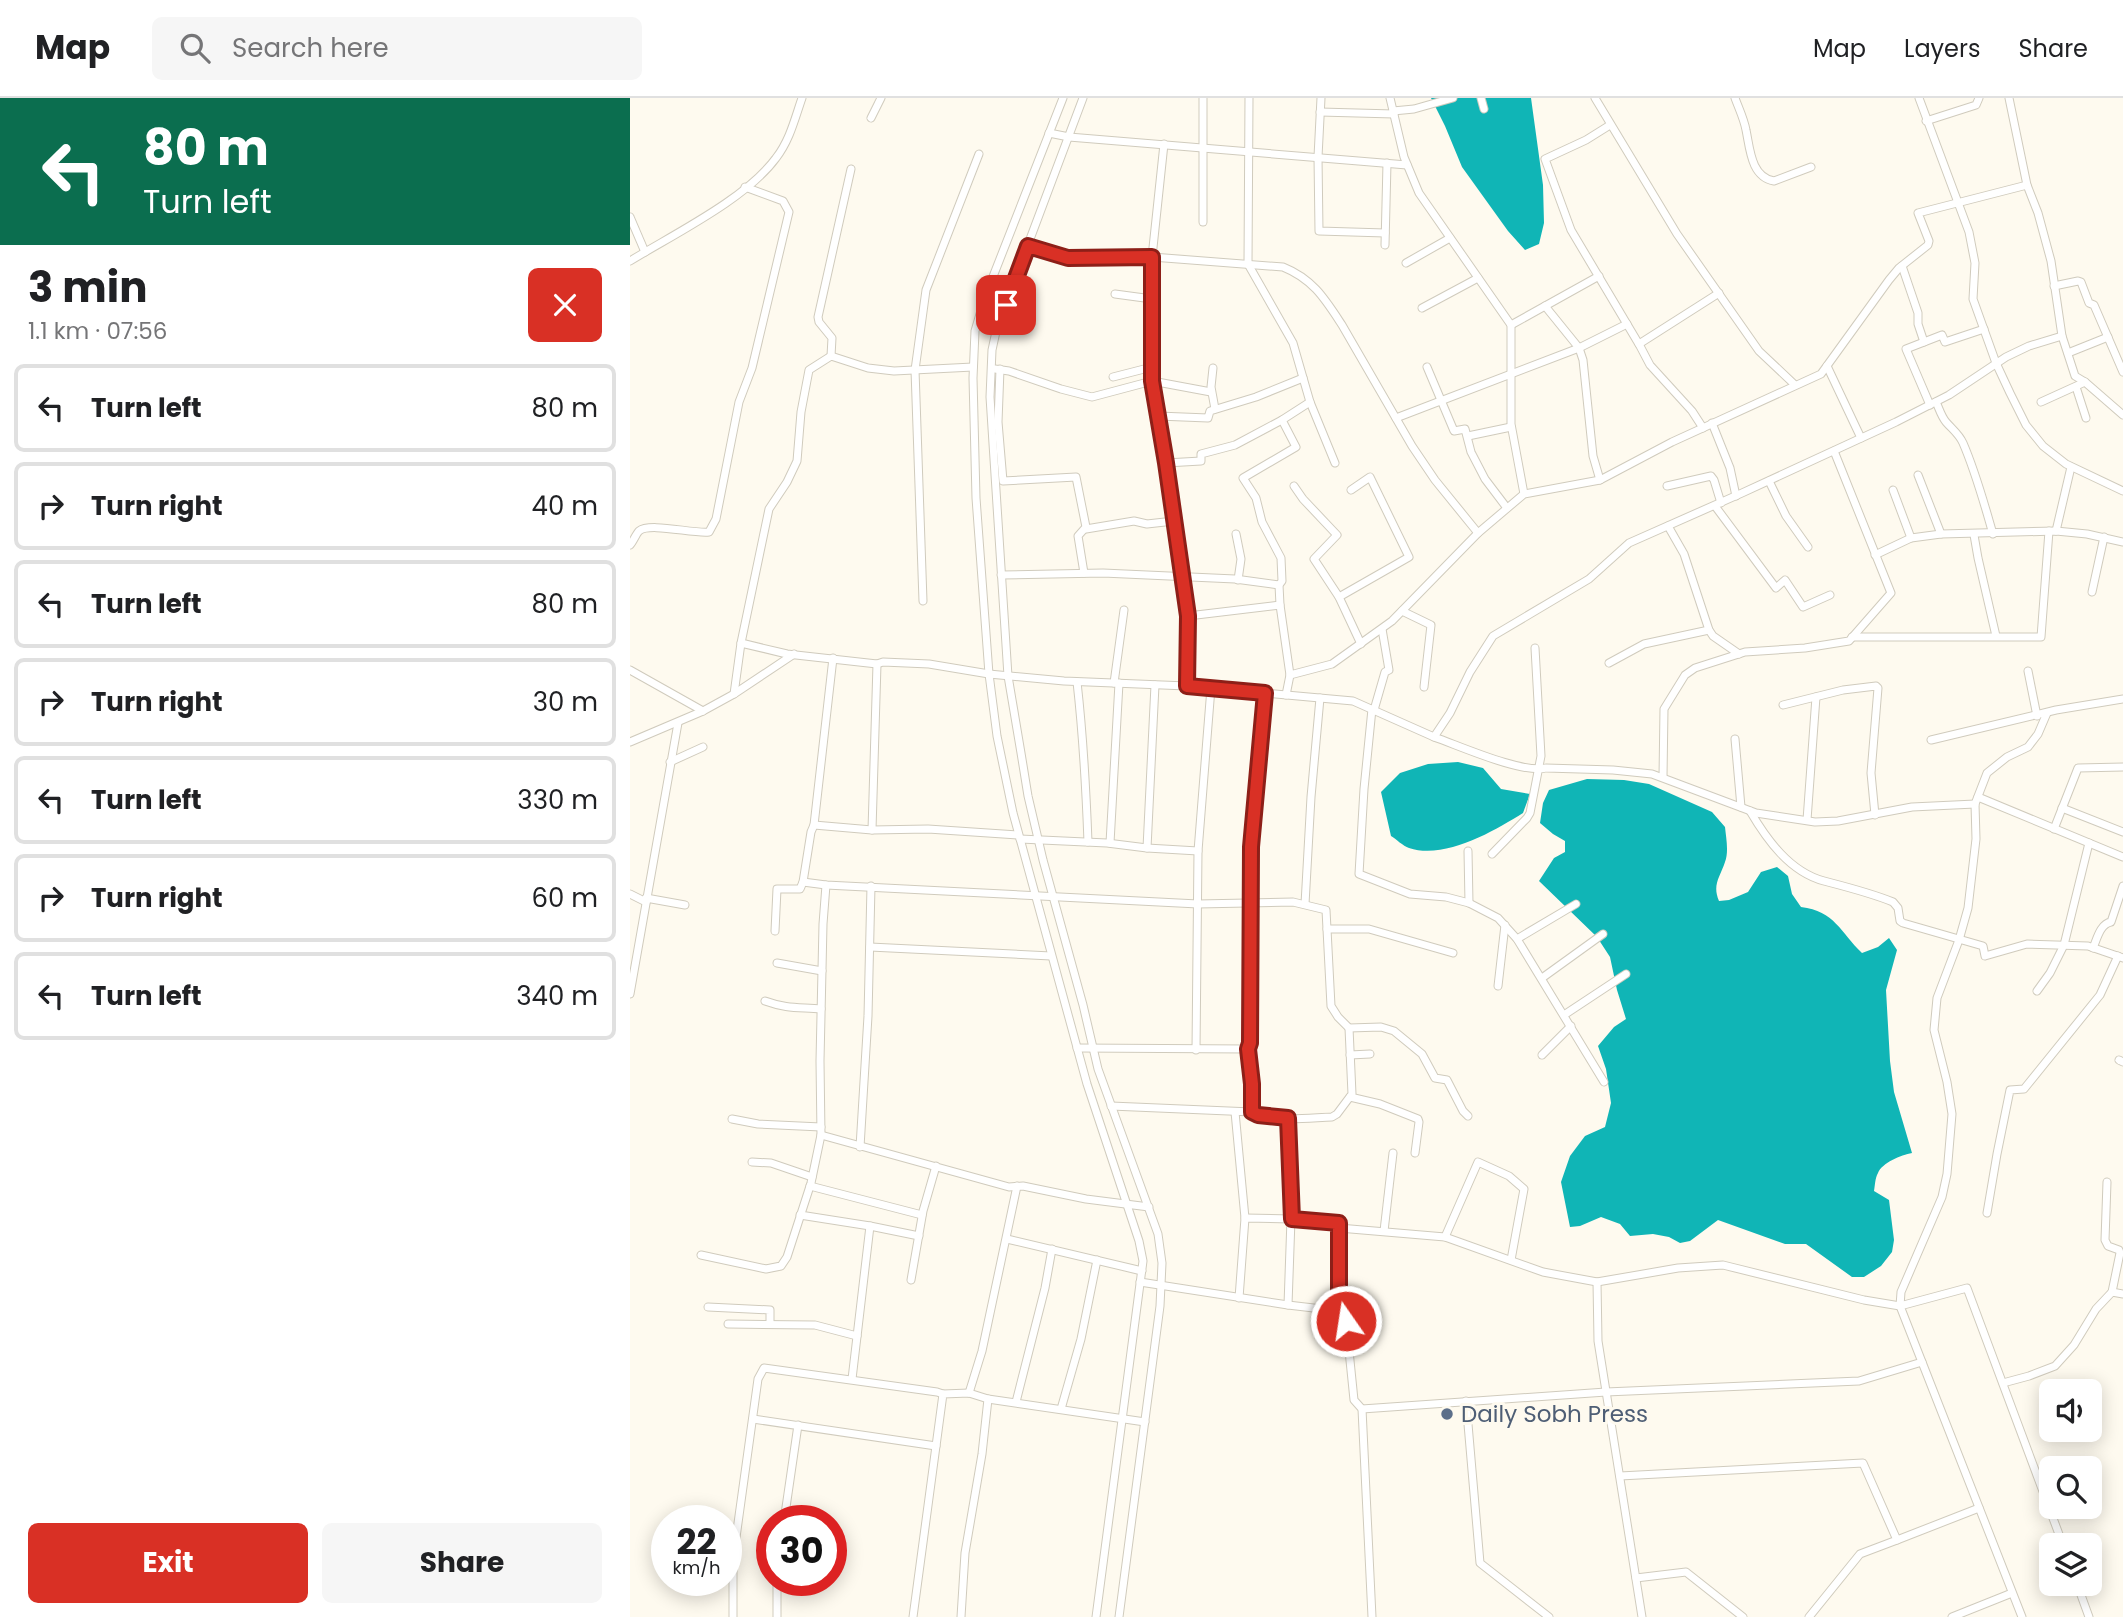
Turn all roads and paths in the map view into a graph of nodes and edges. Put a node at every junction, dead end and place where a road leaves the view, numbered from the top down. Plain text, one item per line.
1 (802, 98) edge
2 (881, 98) edge
3 (1063, 98) edge
4 (1083, 98) edge
5 (1203, 98) edge
6 (1249, 98) edge
7 (1321, 98) edge
8 (1390, 98) edge
9 (1453, 98) edge
10 (1481, 98) edge
11 (1595, 98) edge
12 (1735, 98) edge
13 (1919, 98) edge
14 (1979, 98) edge
15 (2009, 98) edge
16 (1484, 109) dead end
17 (1320, 112) junction
18 (1394, 113) junction
19 (871, 118) dead end
20 (1926, 121) junction
21 (1610, 125) junction
22 (1049, 133) junction
23 (1069, 137) junction
24 (1164, 144) junction
25 (1204, 147) junction
26 (1247, 151) junction
27 (979, 154) dead end
28 (1318, 157) junction
29 (1387, 163) junction
30 (1407, 165) junction
31 (1811, 167) dead end
32 (851, 169) dead end
33 (2027, 185) junction
34 (745, 187) junction
35 (1957, 203) junction
36 (630, 216) edge
37 (1203, 222) dead end
38 (1385, 233) junction
39 (1450, 238) junction
40 (1385, 245) dead end
41 (1028, 246) junction
42 (645, 252) junction
43 (1152, 257) junction
44 (630, 261) edge
45 (1406, 263) dead end
46 (1248, 264) junction
47 (1902, 266) junction
48 (1599, 276) junction
49 (1478, 278) junction
50 (2054, 286) junction
51 (1719, 293) junction
52 (1115, 294) dead end
53 (1152, 299) junction
54 (1545, 306) junction
55 (1422, 308) dead end
56 (1627, 324) junction
57 (1511, 326) junction
58 (1984, 329) junction
59 (2062, 336) junction
60 (2108, 337) junction
61 (1924, 342) junction
62 (1639, 344) junction
63 (1579, 348) junction
64 (2068, 353) junction
65 (831, 356) junction
66 (1996, 363) junction
67 (1827, 366) junction
68 (974, 367) junction
69 (1152, 367) junction
70 (1427, 367) dead end
71 (1213, 368) dead end
72 (995, 369) junction
73 (915, 370) junction
74 (2123, 372) edge
75 (1510, 373) junction
76 (1113, 377) dead end
77 (1303, 378) junction
78 (1152, 381) junction
79 (2085, 382) junction
80 (1794, 384) junction
81 (2076, 387) junction
82 (1211, 392) junction
83 (1441, 400) junction
84 (1310, 402) junction
85 (2041, 402) dead end
86 (1933, 403) junction
87 (1215, 409) junction
88 (2123, 415) edge
89 (1158, 416) junction
90 (1396, 418) junction
91 (2086, 418) dead end
92 (1282, 420) junction
93 (1712, 423) junction
94 (1511, 427) junction
95 (1703, 428) junction
96 (1468, 436) junction
97 (1861, 438) junction
98 (1834, 450) junction
99 (1166, 463) junction
100 (1335, 463) dead end
101 (2071, 467) junction
102 (1917, 475) dead end
103 (1600, 480) junction
104 (1769, 481) junction
105 (1294, 486) dead end
106 (1667, 486) dead end
107 (1351, 490) dead end
108 (1893, 490) dead end
109 (2123, 491) edge
110 (1524, 494) junction
111 (1736, 496) junction
112 (1718, 504) junction
113 (1507, 508) junction
114 (1174, 521) junction
115 (1668, 526) junction
116 (1086, 529) junction
117 (2052, 531) junction
118 (1478, 533) junction
119 (1236, 534) dead end
120 (1941, 534) junction
121 (1993, 534) junction
122 (1974, 535) junction
123 (2104, 537) junction
124 (1911, 538) junction
125 (2123, 542) edge
126 (630, 545) edge
127 (1808, 547) dead end
128 (1875, 555) junction
129 (1084, 573) junction
130 (1001, 575) junction
131 (1182, 578) junction
132 (1238, 580) junction
133 (1279, 585) junction
134 (2092, 592) dead end
135 (1830, 595) dead end
136 (1339, 597) junction
137 (923, 601) dead end
138 (1280, 605) junction
139 (1124, 610) dead end
140 (1402, 611) junction
141 (1188, 616) junction
142 (1382, 629) junction
143 (1709, 630) junction
144 (1996, 636) junction
145 (1852, 637) junction
146 (741, 643) junction
147 (1361, 644) junction
148 (1535, 648) dead end
149 (794, 654) junction
150 (1739, 654) junction
151 (833, 658) junction
152 (1609, 663) dead end
153 (877, 664) junction
154 (630, 670) edge
155 (2028, 671) dead end
156 (989, 674) junction
157 (1290, 675) junction
158 (1008, 676) junction
159 (1077, 682) junction
160 (1116, 683) junction
161 (1155, 685) junction
162 (1187, 686) junction
163 (1424, 687) dead end
164 (1211, 688) junction
165 (1265, 693) junction
166 (734, 694) junction
167 (1286, 695) junction
168 (1816, 697) junction
169 (1320, 698) junction
170 (2123, 699) edge
171 (1783, 705) dead end
172 (1373, 709) junction
173 (703, 710) junction
174 (2047, 713) junction
175 (2037, 716) junction
176 (678, 723) junction
177 (1434, 737) junction
178 (1734, 738) dead end
179 (1931, 740) dead end
180 (630, 742) edge
181 (703, 747) dead end
182 (670, 762) junction
183 (2123, 767) edge
184 (1538, 770) junction
185 (1663, 777) junction
186 (1977, 801) junction
187 (2062, 808) junction
188 (1745, 809) junction
189 (1875, 814) junction
190 (1807, 821) junction
191 (814, 825) junction
192 (2054, 829) junction
193 (872, 830) junction
194 (2123, 832) edge
195 (1019, 837) junction
196 (1039, 841) junction
197 (1088, 842) junction
198 (1110, 843) junction
199 (2089, 843) junction
200 (1147, 848) junction
201 (1198, 850) junction
202 (1468, 851) dead end
203 (1492, 854) dead end
204 (2123, 857) edge
205 (803, 881) junction
206 (826, 884) junction
207 (871, 886) junction
208 (2123, 886) edge
209 (630, 894) edge
210 (1034, 894) junction
211 (1053, 895) junction
212 (646, 900) junction
213 (1469, 903) junction
214 (1198, 904) junction
215 (1251, 904) junction
216 (1305, 904) junction
217 (1576, 904) dead end
218 (685, 905) dead end
219 (1505, 925) junction
220 (1327, 929) junction
221 (775, 932) dead end
222 (1603, 934) dead end
223 (1517, 939) junction
224 (1959, 940) junction
225 (2064, 944) junction
226 (870, 947) junction
227 (2094, 948) junction
228 (1453, 953) dead end
229 (1051, 956) junction
230 (2120, 957) edge
231 (776, 963) dead end
232 (822, 971) junction
233 (1626, 974) dead end
234 (1542, 978) junction
235 (1498, 986) dead end
236 (2037, 991) dead end
237 (630, 994) edge
238 (765, 1001) dead end
239 (1083, 1005) junction
240 (1065, 1007) junction
241 (821, 1009) junction
242 (1564, 1015) junction
243 (1571, 1026) junction
244 (1349, 1028) junction
245 (1077, 1048) junction
246 (1094, 1048) junction
247 (1196, 1049) junction
248 (1248, 1049) junction
249 (1370, 1054) dead end
250 (1350, 1055) junction
251 (1542, 1055) dead end
252 (1604, 1082) dead end
253 (1350, 1097) junction
254 (1111, 1106) junction
255 (1235, 1112) junction
256 (1252, 1112) junction
257 (1468, 1116) dead end
258 (1288, 1118) junction
259 (732, 1119) dead end
260 (821, 1131) junction
261 (860, 1147) junction
262 (1393, 1153) dead end
263 (1415, 1153) dead end
264 (752, 1162) dead end
265 (936, 1166) junction
266 (812, 1177) junction
267 (2107, 1182) dead end
268 (810, 1186) junction
269 (1017, 1186) junction
270 (1127, 1205) junction
271 (1149, 1207) junction
272 (1987, 1213) dead end
273 (800, 1215) junction
274 (922, 1215) junction
275 (1245, 1218) junction
276 (1292, 1219) junction
277 (870, 1226) junction
278 (1339, 1228) junction
279 (1384, 1231) junction
280 (919, 1236) junction
281 (1445, 1237) junction
282 (1007, 1239) junction
283 (1052, 1249) junction
284 (701, 1255) dead end
285 (1097, 1260) junction
286 (1511, 1260) junction
287 (1142, 1270) junction
288 (911, 1280) dead end
289 (1140, 1282) junction
290 (1597, 1282) junction
291 (1161, 1286) junction
292 (2112, 1292) junction
293 (2123, 1294) edge
294 (1240, 1298) junction
295 (1288, 1306) junction
296 (1900, 1306) junction
297 (708, 1307) dead end
298 (1339, 1311) junction
299 (728, 1324) dead end
300 (770, 1324) junction
301 (857, 1336) junction
302 (1922, 1362) junction
303 (852, 1378) junction
304 (2003, 1382) junction
305 (1606, 1392) junction
306 (969, 1393) junction
307 (943, 1394) junction
308 (988, 1399) junction
309 (1466, 1401) junction
310 (1017, 1402) junction
311 (1062, 1409) junction
312 (1362, 1409) junction
313 (1122, 1418) junction
314 (753, 1419) junction
315 (1144, 1422) junction
316 (798, 1425) junction
317 (936, 1446) junction
318 (1620, 1476) junction
319 (786, 1505) edge
320 (1979, 1508) junction
321 (2059, 1533) edge
322 (1897, 1540) junction
323 (1636, 1578) junction
324 (2012, 1593) junction
325 (777, 1596) edge
326 (2081, 1596) edge
327 (733, 1617) edge
328 (777, 1617) edge
329 (913, 1617) edge
330 (961, 1617) edge
331 (1096, 1617) edge
332 (1119, 1617) edge
333 (1372, 1617) edge
334 (1549, 1617) edge
335 (1642, 1617) edge
336 (1743, 1617) edge
337 (1809, 1617) edge
338 (1952, 1617) edge
339 (2022, 1617) edge
340 (2089, 1617) edge

1 - 34 street
2 - 19 street
3 - 22 street
4 - 23 street
5 - 25 street
6 - 26 street
7 - 17 street
8 - 18 street
9 - 18 street
10 - 16 street
11 - 21 street
12 - 31 street
13 - 20 street
14 - 20 street
15 - 33 street
17 - 18 street
17 - 28 street
18 - 30 street
20 - 35 street
21 - 48 street
21 - 51 street
22 - 23 street
22 - 68 street
23 - 24 street
23 - 41 street
24 - 25 street
24 - 43 street
25 - 26 street
25 - 37 street
26 - 28 street
26 - 46 street
27 - 73 street
28 - 29 street
28 - 38 street
29 - 30 street
29 - 38 street
30 - 39 street
32 - 65 street
33 - 35 street
33 - 50 street
34 - 42 street
34 - 126 street
35 - 47 street
35 - 58 street
36 - 42 street
38 - 40 street
39 - 45 street
39 - 49 street
41 - 43 street
41 - 72 street
42 - 44 street
43 - 46 street
43 - 53 street
46 - 77 street
46 - 90 street
47 - 61 street
47 - 67 street
48 - 54 street
48 - 56 street
49 - 55 street
49 - 57 street
50 - 59 street
50 - 60 street
51 - 62 street
51 - 80 street
52 - 53 street
53 - 69 street
54 - 57 street
54 - 63 street
56 - 62 street
56 - 63 street
57 - 75 street
58 - 61 street
58 - 66 street
59 - 64 street
59 - 66 street
60 - 64 street
60 - 74 street
61 - 86 street
62 - 95 street
63 - 75 street
63 - 103 street
64 - 79 street
65 - 73 street
65 - 146 street
66 - 86 street
66 - 101 street
67 - 80 street
67 - 97 street
68 - 73 street
68 - 156 street
69 - 76 street
69 - 78 street
70 - 83 street
71 - 82 street
72 - 78 street
72 - 116 street
72 - 130 street
73 - 137 street
75 - 83 street
75 - 94 street
77 - 84 street
77 - 87 street
78 - 82 street
78 - 89 street
79 - 81 street
79 - 88 street
80 - 93 street
81 - 85 street
81 - 91 street
82 - 87 street
83 - 90 street
83 - 96 street
84 - 92 street
84 - 100 street
86 - 97 street
86 - 121 street
87 - 89 street
89 - 99 street
90 - 118 street
92 - 99 street
92 - 133 street
93 - 95 street
93 - 111 street
94 - 96 street
94 - 110 street
95 - 103 street
96 - 113 street
97 - 98 street
98 - 104 street
98 - 128 street
99 - 114 street
101 - 109 street
101 - 117 street
102 - 120 street
103 - 110 street
104 - 111 street
104 - 127 street
105 - 136 street
106 - 112 street
107 - 136 street
108 - 124 street
110 - 113 street
111 - 112 street
112 - 115 street
112 - 135 street
113 - 118 street
114 - 116 street
114 - 131 street
115 - 143 street
115 - 177 street
116 - 129 street
117 - 121 street
117 - 123 street
117 - 144 street
118 - 140 street
119 - 132 street
120 - 122 street
120 - 124 street
121 - 122 street
122 - 144 street
123 - 125 street
123 - 134 street
124 - 128 street
128 - 145 street
129 - 130 street
129 - 131 street
130 - 158 street
131 - 132 street
131 - 141 street
132 - 133 street
133 - 138 street
136 - 147 street
138 - 141 street
138 - 157 street
139 - 160 street
140 - 142 street
140 - 163 street
141 - 162 street
142 - 147 street
142 - 172 street
143 - 150 street
143 - 152 street
144 - 145 street
145 - 150 street
146 - 149 street
146 - 166 street
147 - 157 street
148 - 184 street
149 - 151 street
149 - 166 street
150 - 185 street
151 - 153 street
151 - 191 street
153 - 156 street
153 - 193 street
154 - 173 street
155 - 175 street
156 - 158 street
156 - 195 street
157 - 167 street
158 - 159 street
158 - 196 street
159 - 160 street
159 - 197 street
160 - 161 street
160 - 198 street
161 - 162 street
161 - 200 street
162 - 164 street
164 - 165 street
164 - 201 street
165 - 167 street
165 - 215 street
166 - 173 street
167 - 169 street
168 - 171 street
168 - 189 street
168 - 190 street
169 - 172 street
169 - 216 street
170 - 174 street
172 - 177 street
172 - 213 street
173 - 176 street
174 - 175 street
174 - 186 street
175 - 179 street
176 - 180 street
176 - 182 street
177 - 184 street
178 - 188 street
181 - 182 street
182 - 212 street
183 - 187 street
184 - 185 street
184 - 203 street
185 - 188 street
186 - 189 street
186 - 192 street
186 - 224 street
187 - 192 street
187 - 194 street
188 - 190 street
188 - 224 street
189 - 190 street
191 - 193 street
191 - 205 street
192 - 199 street
193 - 195 street
195 - 196 street
195 - 210 street
196 - 197 street
196 - 211 street
197 - 198 street
198 - 200 street
199 - 204 street
199 - 225 street
200 - 201 street
201 - 214 street
202 - 213 street
205 - 206 street
205 - 221 street
206 - 207 street
206 - 232 street
207 - 210 street
207 - 226 street
208 - 227 street
209 - 212 street
210 - 211 street
210 - 229 street
211 - 214 street
211 - 239 street
212 - 218 street
212 - 237 street
213 - 219 street
214 - 215 street
214 - 247 street
215 - 216 street
215 - 248 street
216 - 220 street
217 - 223 street
219 - 223 street
219 - 235 street
220 - 228 street
220 - 244 street
222 - 234 street
223 - 234 street
224 - 225 street
224 - 296 street
225 - 227 street
225 - 236 street
226 - 229 street
226 - 261 street
227 - 230 street
229 - 240 street
230 - 272 street
231 - 232 street
232 - 241 street
233 - 242 street
234 - 242 street
238 - 241 street
239 - 240 street
239 - 246 street
240 - 245 street
241 - 260 street
242 - 243 street
243 - 251 street
243 - 252 street
244 - 250 street
244 - 257 street
245 - 246 street
245 - 270 street
246 - 247 street
246 - 254 street
247 - 248 street
248 - 256 street
249 - 250 street
250 - 253 street
253 - 258 street
253 - 263 street
254 - 255 street
254 - 271 street
255 - 256 street
255 - 275 street
256 - 258 street
258 - 276 street
259 - 260 street
260 - 261 street
260 - 266 street
261 - 265 street
262 - 279 street
264 - 266 street
265 - 269 street
265 - 274 street
266 - 268 street
267 - 292 street
268 - 273 street
268 - 274 street
269 - 270 street
269 - 282 street
270 - 271 street
270 - 287 street
271 - 291 street
273 - 277 street
273 - 284 street
274 - 280 street
275 - 276 street
275 - 294 street
276 - 278 street
276 - 295 street
277 - 280 street
277 - 301 street
278 - 279 street
278 - 298 street
279 - 281 street
280 - 288 street
281 - 286 street
281 - 286 street
282 - 283 street
282 - 306 street
283 - 285 street
283 - 310 street
285 - 287 street
285 - 311 street
286 - 290 street
287 - 289 street
289 - 291 street
289 - 313 street
290 - 296 street
290 - 305 street
291 - 294 street
291 - 315 street
292 - 293 street
292 - 304 street
294 - 295 street
295 - 298 street
296 - 302 street
296 - 304 street
297 - 300 street
298 - 312 street
299 - 300 street
300 - 301 street
301 - 303 street
302 - 305 street
302 - 320 street
303 - 307 street
303 - 314 street
304 - 321 street
305 - 309 street
305 - 318 street
306 - 307 street
306 - 308 street
307 - 317 street
308 - 310 street
308 - 330 street
309 - 312 street
309 - 334 street
310 - 311 street
311 - 313 street
312 - 333 street
313 - 315 street
313 - 331 street
314 - 316 street
314 - 327 street
315 - 332 street
316 - 317 street
316 - 319 street
317 - 329 street
318 - 322 street
318 - 323 street
320 - 322 street
320 - 324 street
322 - 337 street
323 - 335 street
323 - 336 street
324 - 338 street
324 - 339 street
325 - 328 street
326 - 340 street

